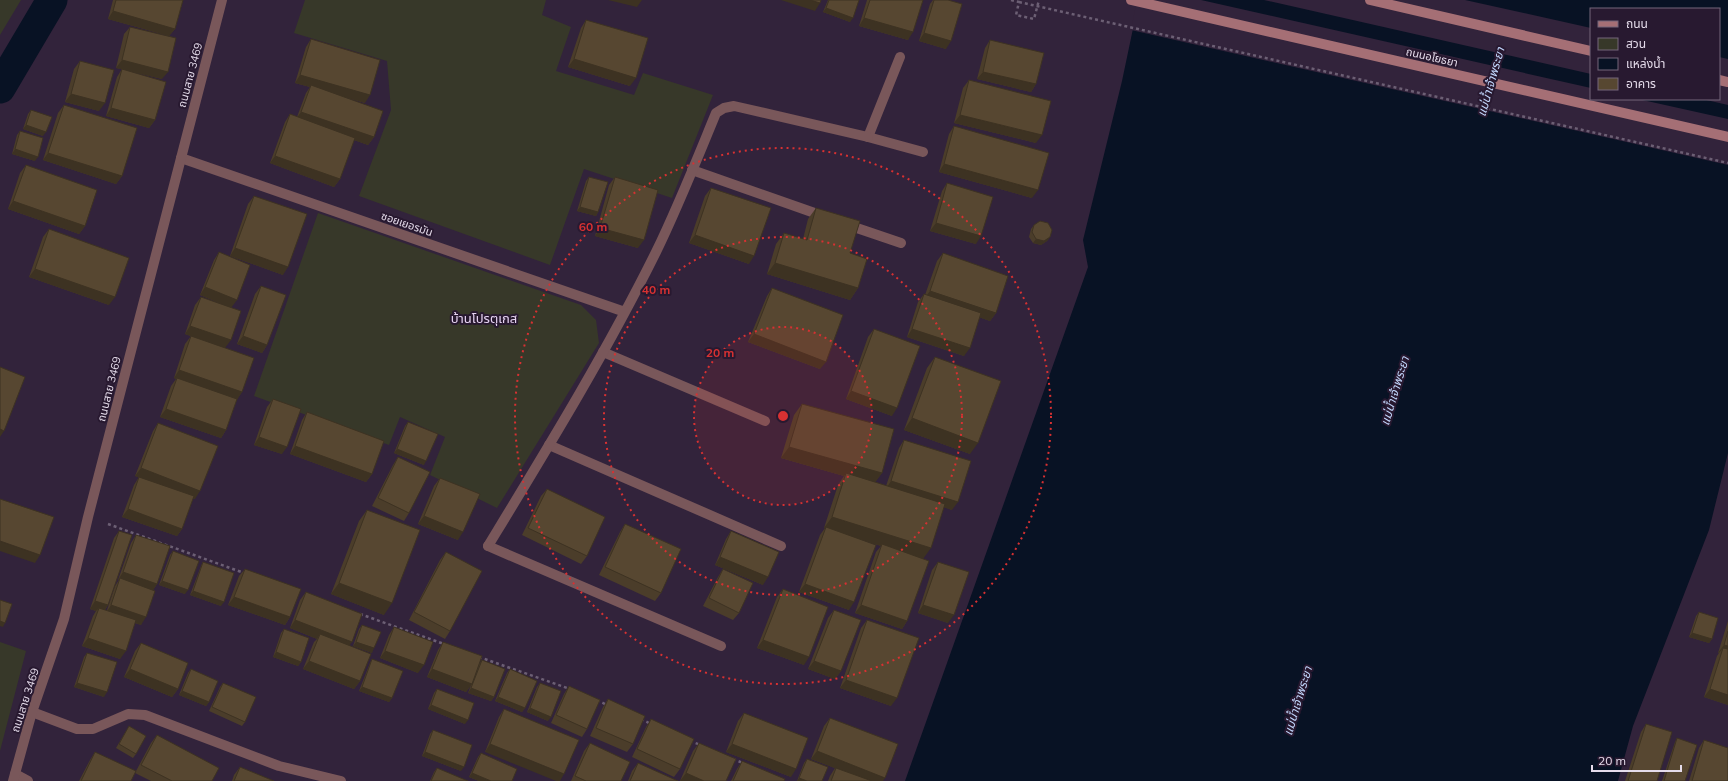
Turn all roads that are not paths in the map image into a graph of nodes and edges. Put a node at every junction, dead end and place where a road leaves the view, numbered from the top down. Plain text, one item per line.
1 (222, 0) edge
2 (1130, 0) edge
3 (1370, 0) edge
4 (1590, 50) edge
5 (900, 57) dead end
6 (868, 137) junction
7 (1728, 137) edge
8 (923, 152) dead end
9 (181, 158) junction
10 (692, 170) junction
11 (901, 244) dead end
12 (625, 312) junction
13 (603, 352) junction
14 (765, 421) dead end
15 (549, 445) junction
16 (781, 546) dead end
17 (721, 646) dead end
18 (32, 712) junction
19 (14, 778) edge
20 (28, 781) edge
21 (341, 781) edge

1 - 9 street, ถนนสาย 3469
2 - 7 main road, ถนนอโยธยา
3 - 4 main road
5 - 6 street
6 - 8 street
6 - 10 street
9 - 12 street, ซอยเยอรมัน
9 - 18 street, ถนนสาย 3469
10 - 11 street
10 - 12 street
12 - 13 street
13 - 14 street
13 - 15 street
15 - 16 street
15 - 17 street
18 - 19 street, ถนนสาย 3469
18 - 21 street
19 - 20 street

